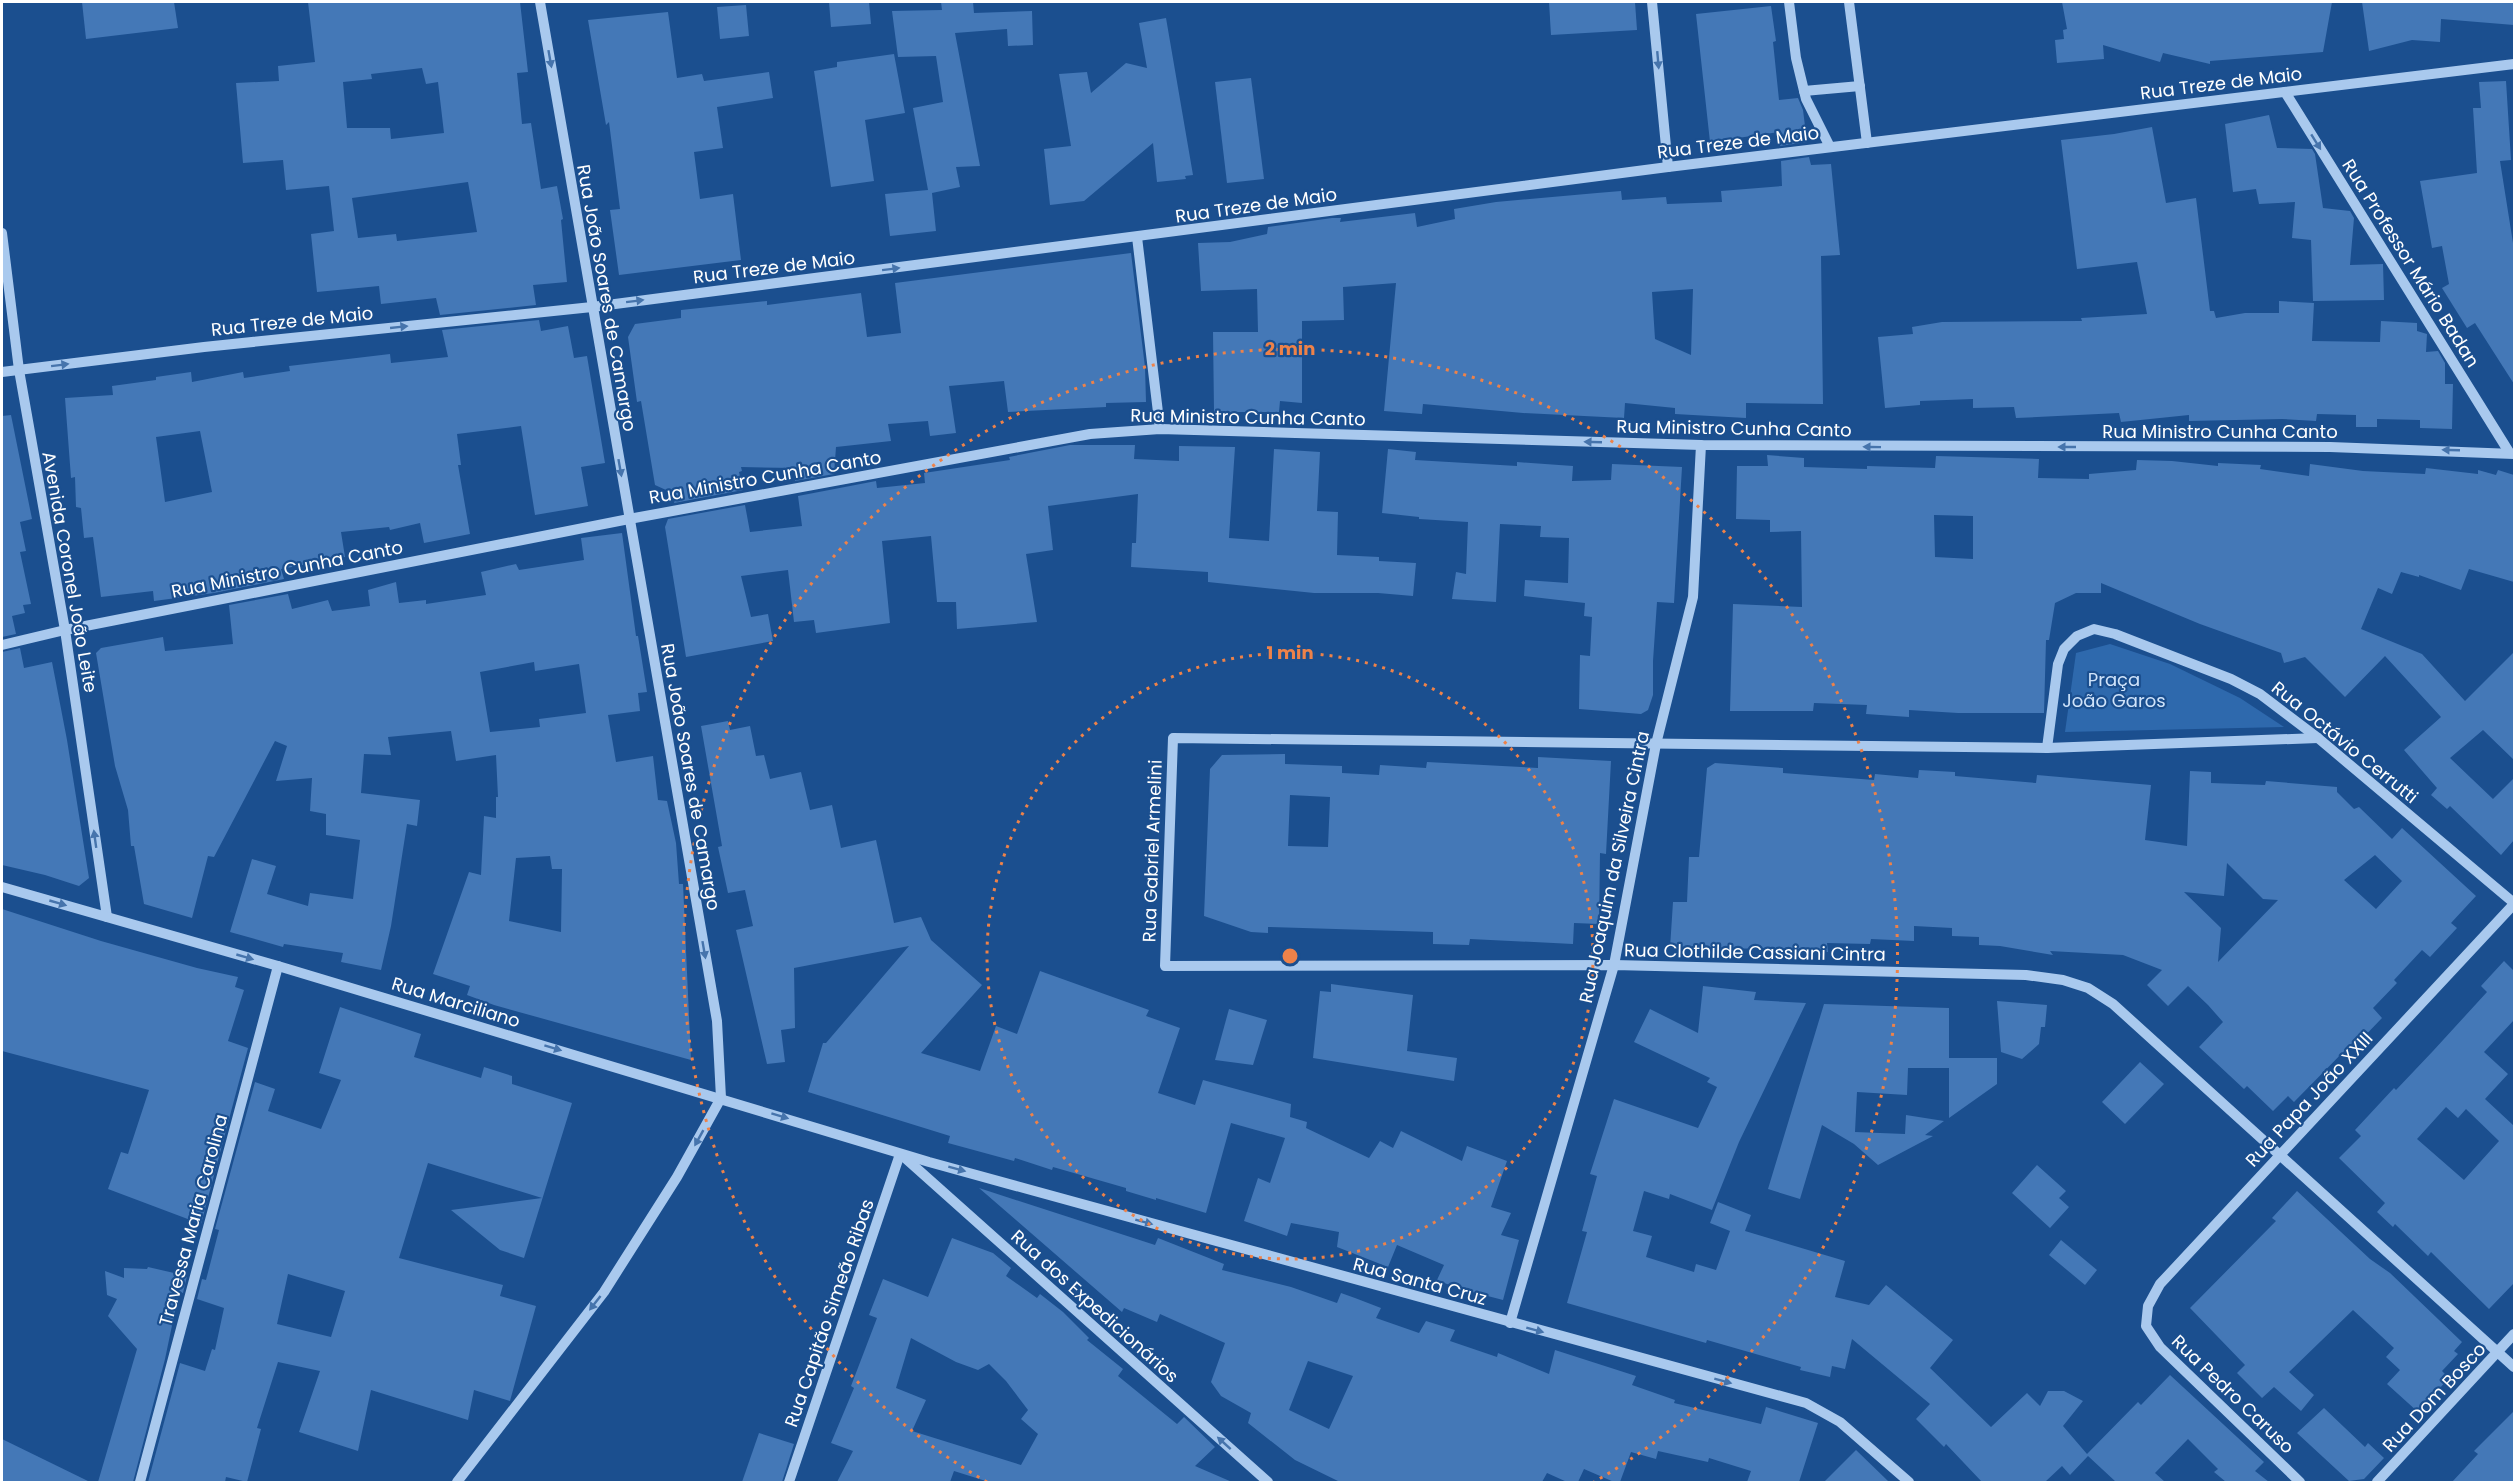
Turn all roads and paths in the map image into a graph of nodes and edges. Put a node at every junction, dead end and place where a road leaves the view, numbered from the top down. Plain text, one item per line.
1 (540, 2) edge
2 (1653, 2) edge
3 (1789, 2) edge
4 (1849, 2) edge
5 (2514, 64) edge
6 (1860, 86) junction
7 (1804, 91) junction
8 (2286, 92) junction
9 (1867, 143) junction
10 (1830, 147) junction
11 (1668, 167) junction
12 (2, 233) edge
13 (1137, 237) junction
14 (592, 307) junction
15 (18, 370) junction
16 (2, 372) edge
17 (1160, 429) junction
18 (1701, 445) junction
19 (2512, 453) edge
20 (629, 519) junction
21 (65, 630) junction
22 (2, 645) edge
23 (2318, 738) junction
24 (1656, 744) junction
25 (2047, 748) junction
26 (2, 887) edge
27 (2514, 904) edge
28 (107, 917) junction
29 (1614, 965) junction
30 (278, 966) junction
31 (1165, 966) joint
32 (721, 1098) junction
33 (900, 1154) junction
34 (2280, 1154) junction
35 (1510, 1323) junction
36 (2146, 1326) joint
37 (2514, 1334) edge
38 (2498, 1352) junction
39 (2514, 1367) edge
40 (140, 1482) edge
41 (457, 1482) edge
42 (789, 1482) edge
43 (1268, 1482) edge
44 (1910, 1482) edge
45 (2301, 1482) edge
46 (2377, 1482) edge

1 -> 14 street, Rua João Soares de Camargo
2 -> 11 street
3 - 7 street
4 - 6 street
5 - 8 street, Rua Treze de Maio
6 - 7 street
6 - 9 street
7 - 10 street
8 - 9 street, Rua Treze de Maio
8 -> 19 street, Rua Professor Mário Badan
9 - 10 street, Rua Treze de Maio
10 - 11 street, Rua Treze de Maio
11 - 13 street, Rua Treze de Maio
12 - 15 street, Avenida Coronel João Leite
14 -> 13 street, Rua Treze de Maio
13 - 17 street
15 -> 14 street, Rua Treze de Maio
14 -> 20 street, Rua João Soares de Camargo
15 - 16 street, Rua Treze de Maio
15 - 21 street, Avenida Coronel João Leite
18 -> 17 street, Rua Ministro Cunha Canto
17 - 20 street, Rua Ministro Cunha Canto
19 -> 18 street, Rua Ministro Cunha Canto
18 - 24 street, Rua Joaquim da Silveira Cintra
20 - 21 street, Rua Ministro Cunha Canto
20 -> 32 street, Rua João Soares de Camargo
21 - 22 street, Rua Ministro Cunha Canto
28 -> 21 street, Avenida Coronel João Leite
23 - 25 street
23 - 25 street, Rua Octávio Cerrutti
23 - 27 street, Rua Octávio Cerrutti
24 - 25 street
24 - 29 street, Rua Joaquim da Silveira Cintra
24 - 31 street, Rua Gabriel Armelini
26 -> 28 street, Rua Marciliano
27 - 34 street, Rua Papa João XXIII
28 -> 30 street, Rua Marciliano
29 - 31 street, Rua Clothilde Cassiani Cintra
29 - 34 street, Rua Clothilde Cassiani Cintra
29 - 35 street, Rua Joaquim da Silveira Cintra
30 -> 32 street, Rua Marciliano
30 - 40 street, Travessa Maria Carolina
32 -> 33 street, Rua Marciliano
32 -> 41 street
33 -> 35 street, Rua Santa Cruz
33 - 42 street, Rua Capitão Simeão Ribas
43 -> 33 street, Rua dos Expedicionários
34 - 36 street, Rua Papa João XXIII
34 - 38 street, Rua Clothilde Cassiani Cintra
35 -> 44 street, Rua Santa Cruz
36 - 45 street, Rua Pedro Caruso
37 - 38 street, Rua Dom Bosco
38 - 39 street, Rua Clothilde Cassiani Cintra
38 - 46 street, Rua Dom Bosco

